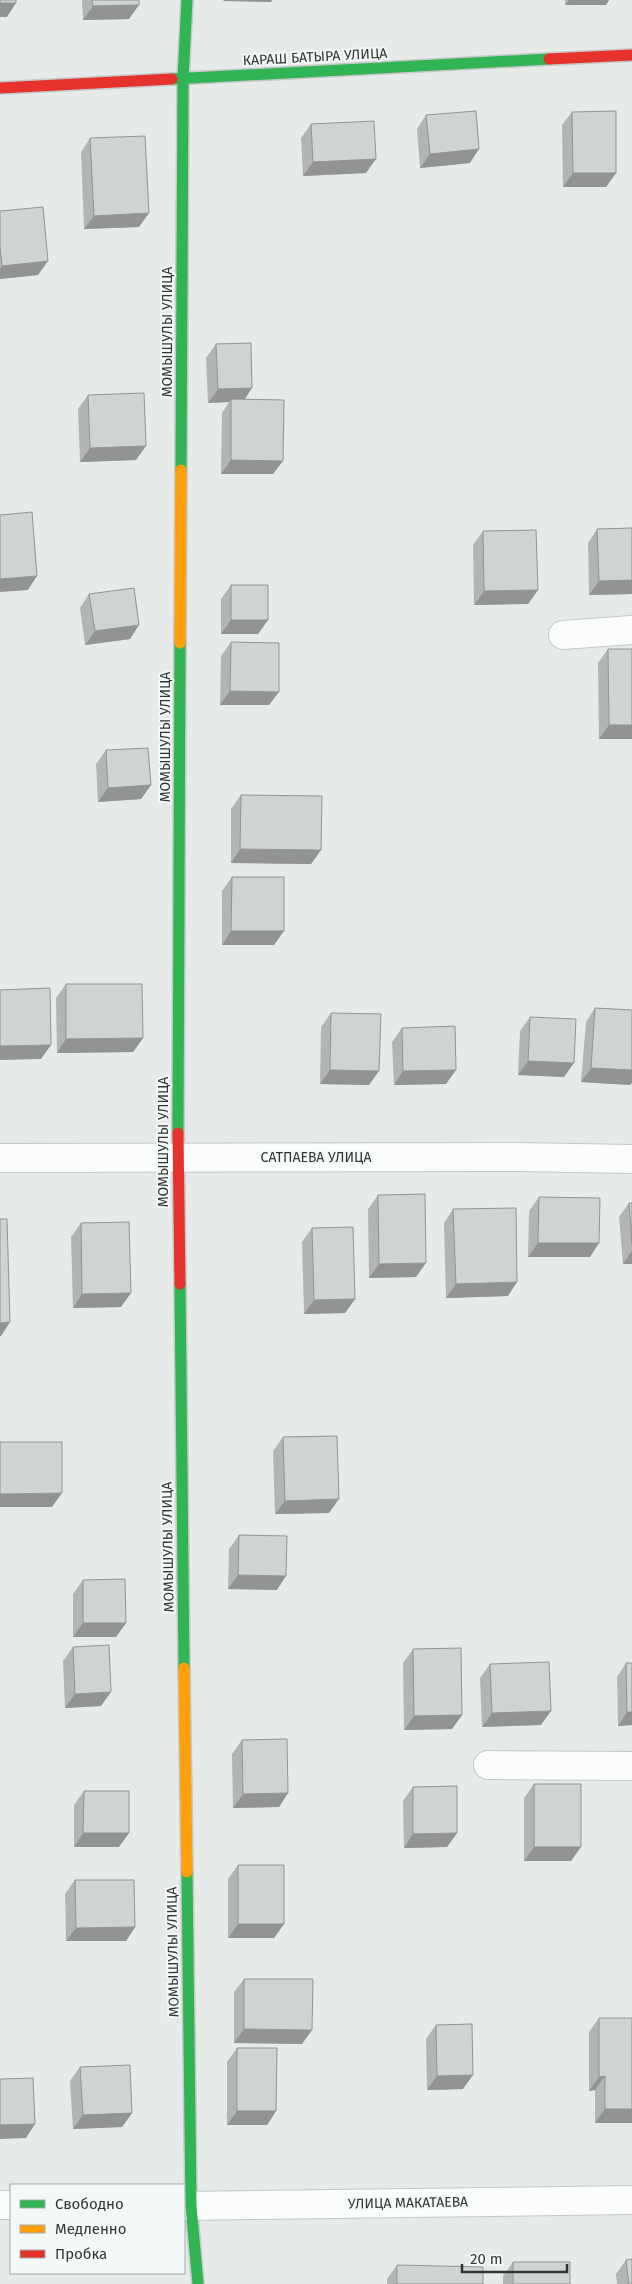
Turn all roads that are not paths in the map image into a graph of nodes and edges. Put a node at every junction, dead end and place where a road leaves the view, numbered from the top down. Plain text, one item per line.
1 (186, 0) edge
2 (632, 55) edge
3 (183, 79) junction
4 (0, 88) edge
5 (632, 630) edge
6 (563, 635) dead end
7 (0, 1158) edge
8 (178, 1158) junction
9 (632, 1159) edge
10 (488, 1766) dead end
11 (632, 1766) edge
12 (632, 2200) edge
13 (187, 2206) edge
14 (198, 2284) edge

1 - 3 street, МОМЫШУЛЫ УЛИЦА
2 - 3 street, КАРАШ БАТЫРА УЛИЦА
3 - 4 street, КАРАШ БАТЫРА УЛИЦА
3 - 8 street, МОМЫШУЛЫ УЛИЦА
5 - 6 street
7 - 8 street, САТПАЕВА УЛИЦА
8 - 9 street, САТПАЕВА УЛИЦА
8 - 13 street, МОМЫШУЛЫ УЛИЦА
10 - 11 street
12 - 13 street, УЛИЦА МАКАТАЕВА
13 - 14 street, МОМЫШУЛЫ УЛИЦА

